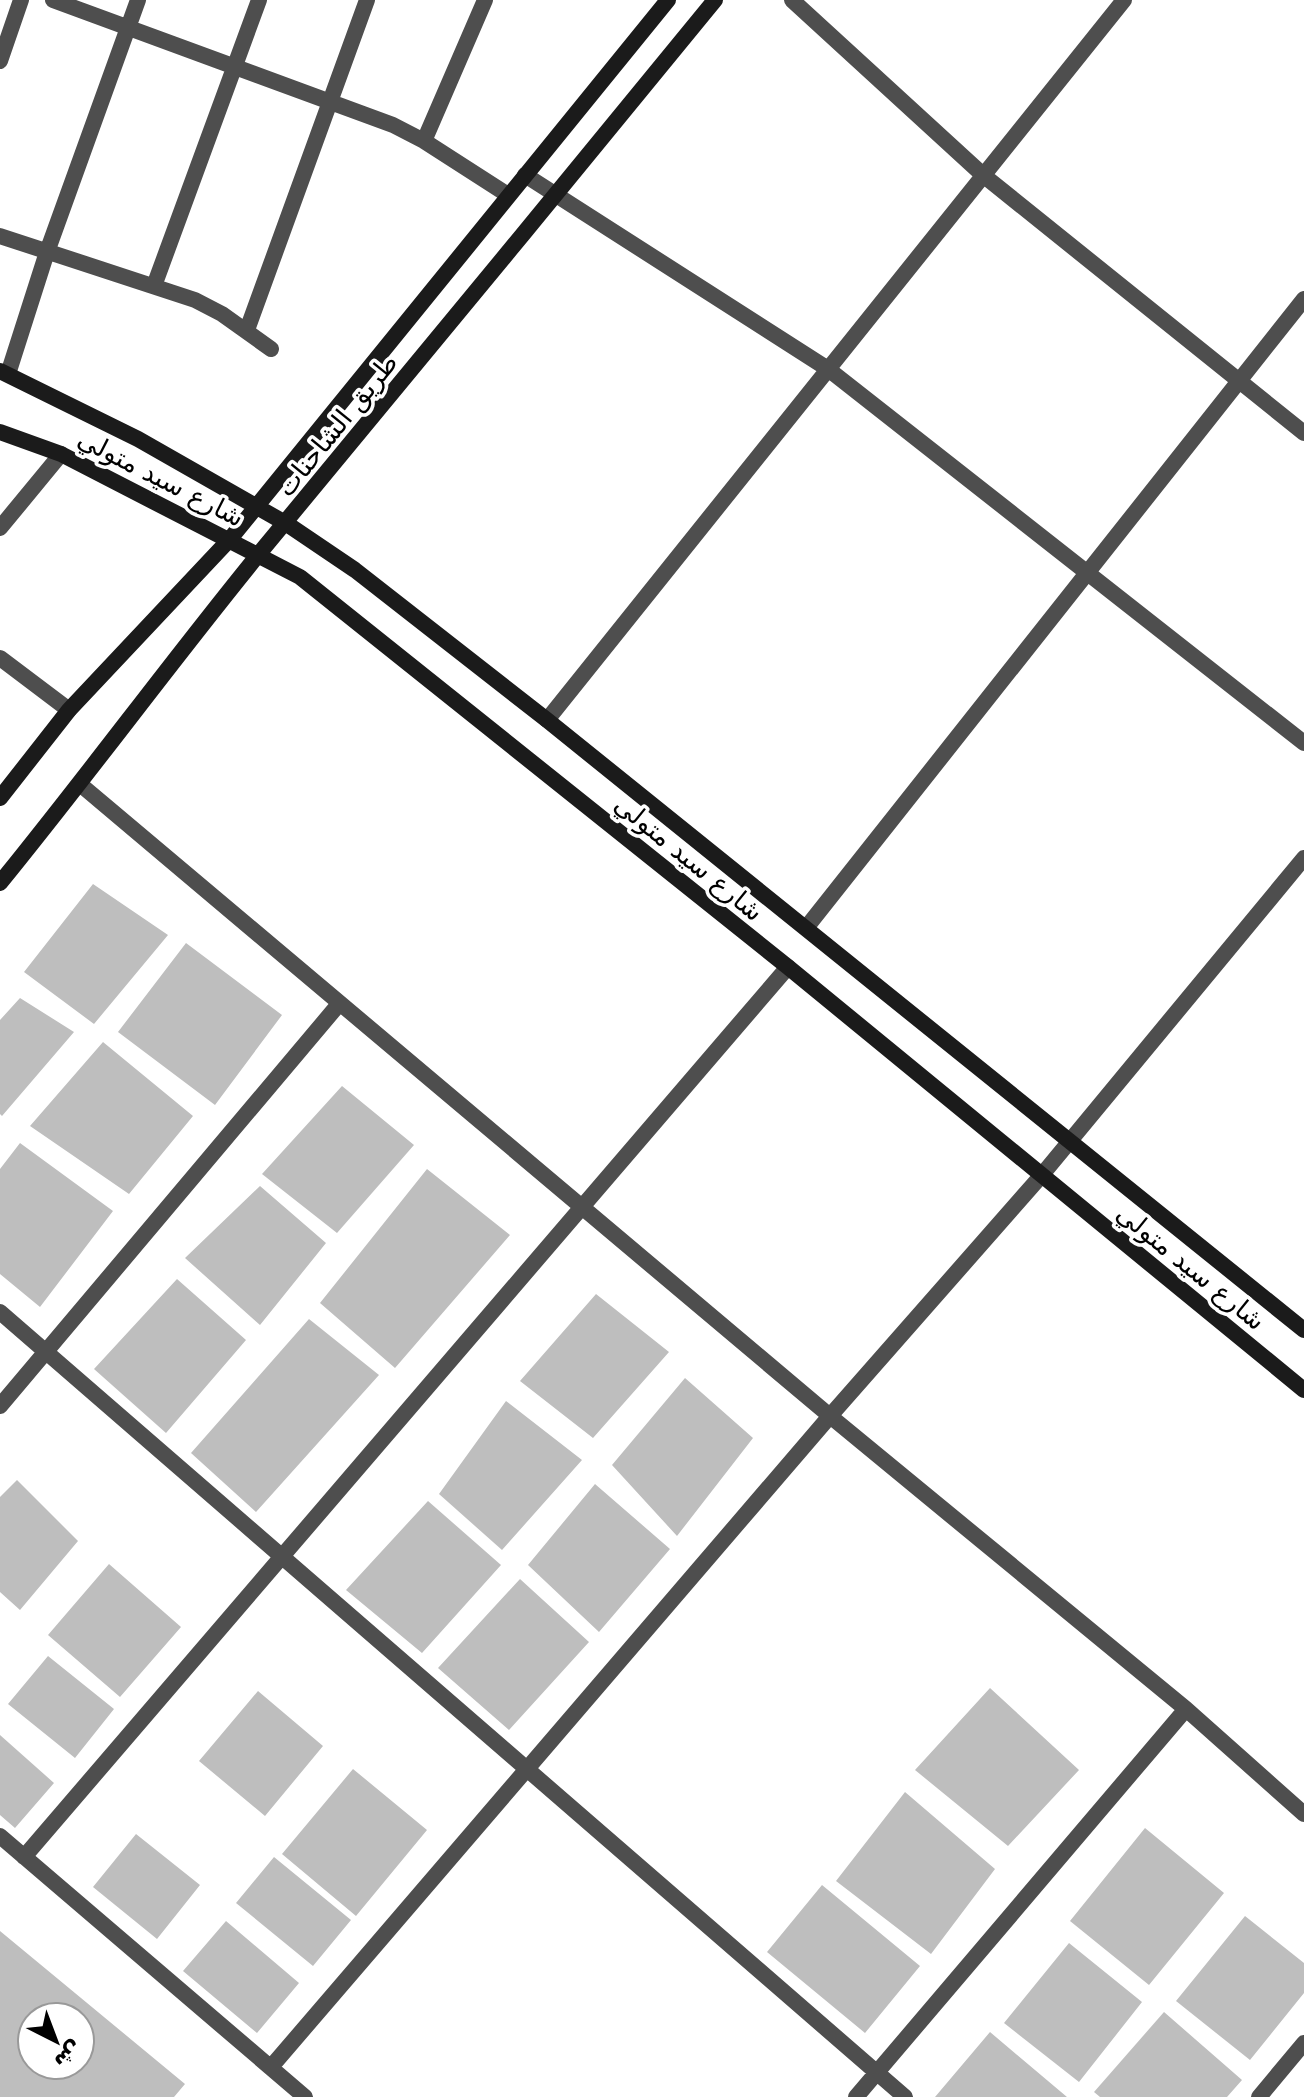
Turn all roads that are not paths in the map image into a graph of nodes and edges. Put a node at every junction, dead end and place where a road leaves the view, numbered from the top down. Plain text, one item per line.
1 (21, 0) edge
2 (53, 0) edge
3 (138, 0) edge
4 (259, 0) edge
5 (367, 0) edge
6 (485, 0) edge
7 (668, 0) edge
8 (715, 0) edge
9 (792, 0) edge
10 (1124, 0) edge
11 (128, 27) junction
12 (0, 61) edge
13 (235, 66) junction
14 (330, 101) junction
15 (424, 141) junction
16 (525, 175) junction
17 (983, 175) junction
18 (508, 195) junction
19 (557, 196) junction
20 (0, 236) edge
21 (47, 252) junction
22 (154, 286) junction
23 (1304, 299) edge
24 (247, 330) junction
25 (271, 349) dead end
26 (828, 369) junction
27 (4, 372) edge
28 (1239, 381) junction
29 (0, 432) edge
30 (1304, 433) edge
31 (61, 454) junction
32 (257, 507) junction
33 (287, 524) junction
34 (0, 528) edge
35 (230, 539) junction
36 (259, 554) junction
37 (1087, 573) junction
38 (0, 658) edge
39 (69, 710) junction
40 (547, 720) junction
41 (1304, 743) edge
42 (81, 785) junction
43 (0, 798) edge
44 (1304, 858) edge
45 (0, 883) edge
46 (806, 928) junction
47 (788, 967) junction
48 (339, 1004) junction
49 (1071, 1140) junction
50 (1041, 1176) junction
51 (582, 1207) junction
52 (0, 1312) edge
53 (1304, 1330) edge
54 (47, 1351) junction
55 (1304, 1390) edge
56 (0, 1406) edge
57 (830, 1416) junction
58 (281, 1556) junction
59 (1186, 1709) junction
60 (526, 1769) junction
61 (1304, 1814) edge
62 (0, 1836) edge
63 (24, 1857) junction
64 (1304, 2043) edge
65 (271, 2067) junction
66 (876, 2073) junction
67 (305, 2097) edge
68 (856, 2097) edge
69 (905, 2097) edge
70 (1259, 2097) edge

1 - 12 street
2 - 11 street
3 - 11 street
4 - 13 street
5 - 14 street
6 - 15 street
7 - 16 street, طريق الشاحنات
8 - 19 street, طريق الشاحنات
9 - 17 street
10 - 17 street
11 - 13 street
11 - 21 street
13 - 14 street
13 - 22 street
14 - 15 street
14 - 24 street
15 - 18 street
16 - 18 street, طريق الشاحنات
16 - 19 street
17 - 26 street
17 - 28 street
18 - 32 street, طريق الشاحنات
19 - 26 street
19 - 33 street, طريق الشاحنات
20 - 21 street
21 - 22 street
21 - 27 street
22 - 24 street
23 - 28 street
24 - 25 street
26 - 37 street
26 - 40 street
27 - 32 street, شارع سيد متولي
28 - 30 street
28 - 37 street
29 - 31 street, شارع سيد متولي
31 - 34 street
31 - 35 street, شارع سيد متولي
32 - 33 street, شارع سيد متولي
32 - 35 street, طريق الشاحنات
33 - 36 street, طريق الشاحنات
33 - 40 street, شارع سيد متولي
35 - 36 street, شارع سيد متولي
35 - 39 street, طريق الشاحنات
36 - 42 street, طريق الشاحنات
36 - 47 street, شارع سيد متولي
37 - 41 street
37 - 46 street
38 - 39 street
39 - 43 street, طريق الشاحنات
40 - 46 street, شارع سيد متولي
42 - 45 street, طريق الشاحنات
42 - 48 street
44 - 49 street
46 - 49 street, شارع سيد متولي
47 - 50 street, شارع سيد متولي
47 - 51 street
48 - 51 street
48 - 54 street
49 - 50 street
49 - 53 street, شارع سيد متولي
50 - 55 street, شارع سيد متولي
50 - 57 street
51 - 57 street
51 - 58 street
52 - 54 street
54 - 56 street
54 - 58 street
57 - 59 street
57 - 60 street
58 - 60 street
58 - 63 street
59 - 61 street
59 - 66 street
60 - 65 street
60 - 66 street
62 - 63 street
63 - 65 street
64 - 70 street
65 - 67 street
66 - 68 street
66 - 69 street

